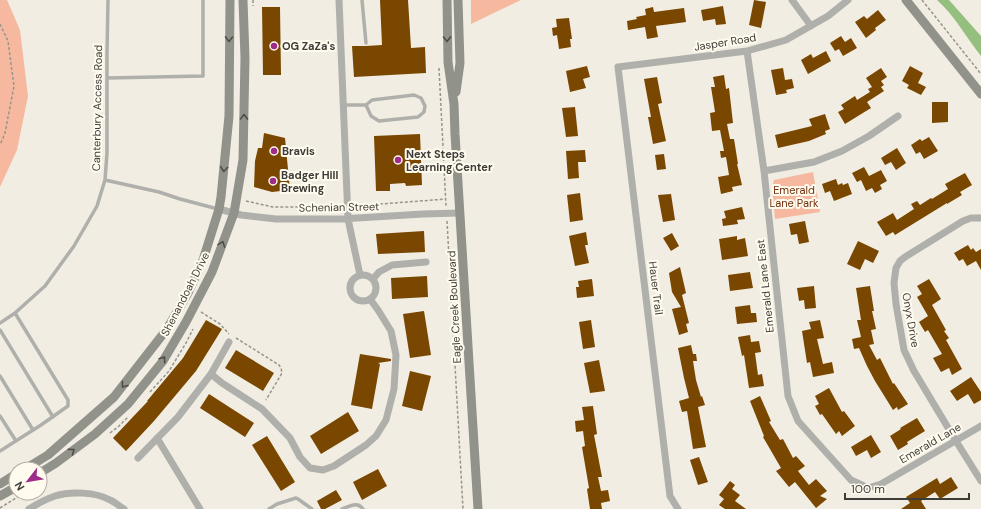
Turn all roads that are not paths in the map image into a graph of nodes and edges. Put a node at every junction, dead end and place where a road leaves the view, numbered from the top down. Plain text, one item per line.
1 (108, 0) edge
2 (203, 0) edge
3 (230, 0) edge
4 (243, 0) edge
5 (339, 0) edge
6 (362, 0) edge
7 (446, 0) edge
8 (458, 0) edge
9 (792, 0) edge
10 (848, 0) edge
11 (906, 0) edge
12 (811, 26) junction
13 (366, 43) dead end
14 (747, 51) junction
15 (618, 67) joint
16 (107, 78) junction
17 (981, 94) edge
18 (454, 104) junction
19 (366, 105) junction
20 (343, 106) junction
21 (898, 116) dead end
22 (764, 171) junction
23 (105, 180) junction
24 (219, 209) junction
25 (234, 213) junction
26 (460, 213) junction
27 (981, 218) edge
28 (348, 219) junction
29 (426, 262) dead end
30 (360, 275) junction
31 (373, 279) junction
32 (370, 299) junction
33 (15, 313) junction
34 (0, 323) edge
35 (0, 330) edge
36 (232, 340) road end
37 (210, 374) junction
38 (0, 376) edge
39 (0, 416) edge
40 (53, 417) junction
41 (981, 426) edge
42 (33, 430) junction
43 (157, 438) junction
44 (16, 441) junction
45 (956, 441) junction
46 (0, 451) edge
47 (138, 458) dead end
48 (38, 461) edge
49 (48, 468) edge
50 (981, 481) edge
51 (868, 488) joint
52 (29, 509) edge
53 (124, 509) edge
54 (200, 509) edge
55 (269, 509) edge
56 (312, 509) edge
57 (342, 509) edge
58 (363, 509) edge
59 (476, 509) edge
60 (678, 509) edge

1 - 16 lane, Canterbury Access Road
2 - 16 lane
3 -> 24 street, Shenandoah Drive
25 -> 4 street, Shenandoah Drive
5 - 20 street
6 - 13 lane
7 -> 18 street, Eagle Creek Boulevard
8 - 18 street, Eagle Creek Boulevard
9 - 12 street
10 - 12 street, Jasper Road
11 - 17 street
12 - 14 street, Jasper Road
14 - 15 street, Jasper Road
14 - 22 street, Emerald Lane East
15 - 60 street, Hauer Trail
16 - 23 lane, Canterbury Access Road
18 - 26 street, Eagle Creek Boulevard
19 - 19 lane
19 - 20 lane
20 - 28 street
21 - 22 street
22 - 51 street, Emerald Lane East
23 - 24 lane
23 - 33 lane, Canterbury Access Road
24 - 25 street, Schenian Street
24 -> 48 street, Shenandoah Drive
25 - 28 street, Schenian Street
49 -> 25 street, Shenandoah Drive
26 - 28 street, Schenian Street
26 - 59 street, Eagle Creek Boulevard
27 - 45 street, Onyx Drive
28 - 30 street
29 - 31 street
30 - 31 street
30 - 32 street
31 - 32 street
32 - 37 street
33 - 34 lane, Canterbury Access Road
33 - 40 lane
35 - 40 lane
36 - 37 street
37 - 43 street
38 - 42 lane
39 - 44 lane
40 - 42 lane
41 - 45 street, Emerald Lane
42 - 44 lane
43 - 47 street
43 - 54 street
44 - 46 lane
45 - 50 street, Onyx Drive
45 - 51 street, Emerald Lane
52 - 53 street
55 - 56 lane
57 - 58 lane

